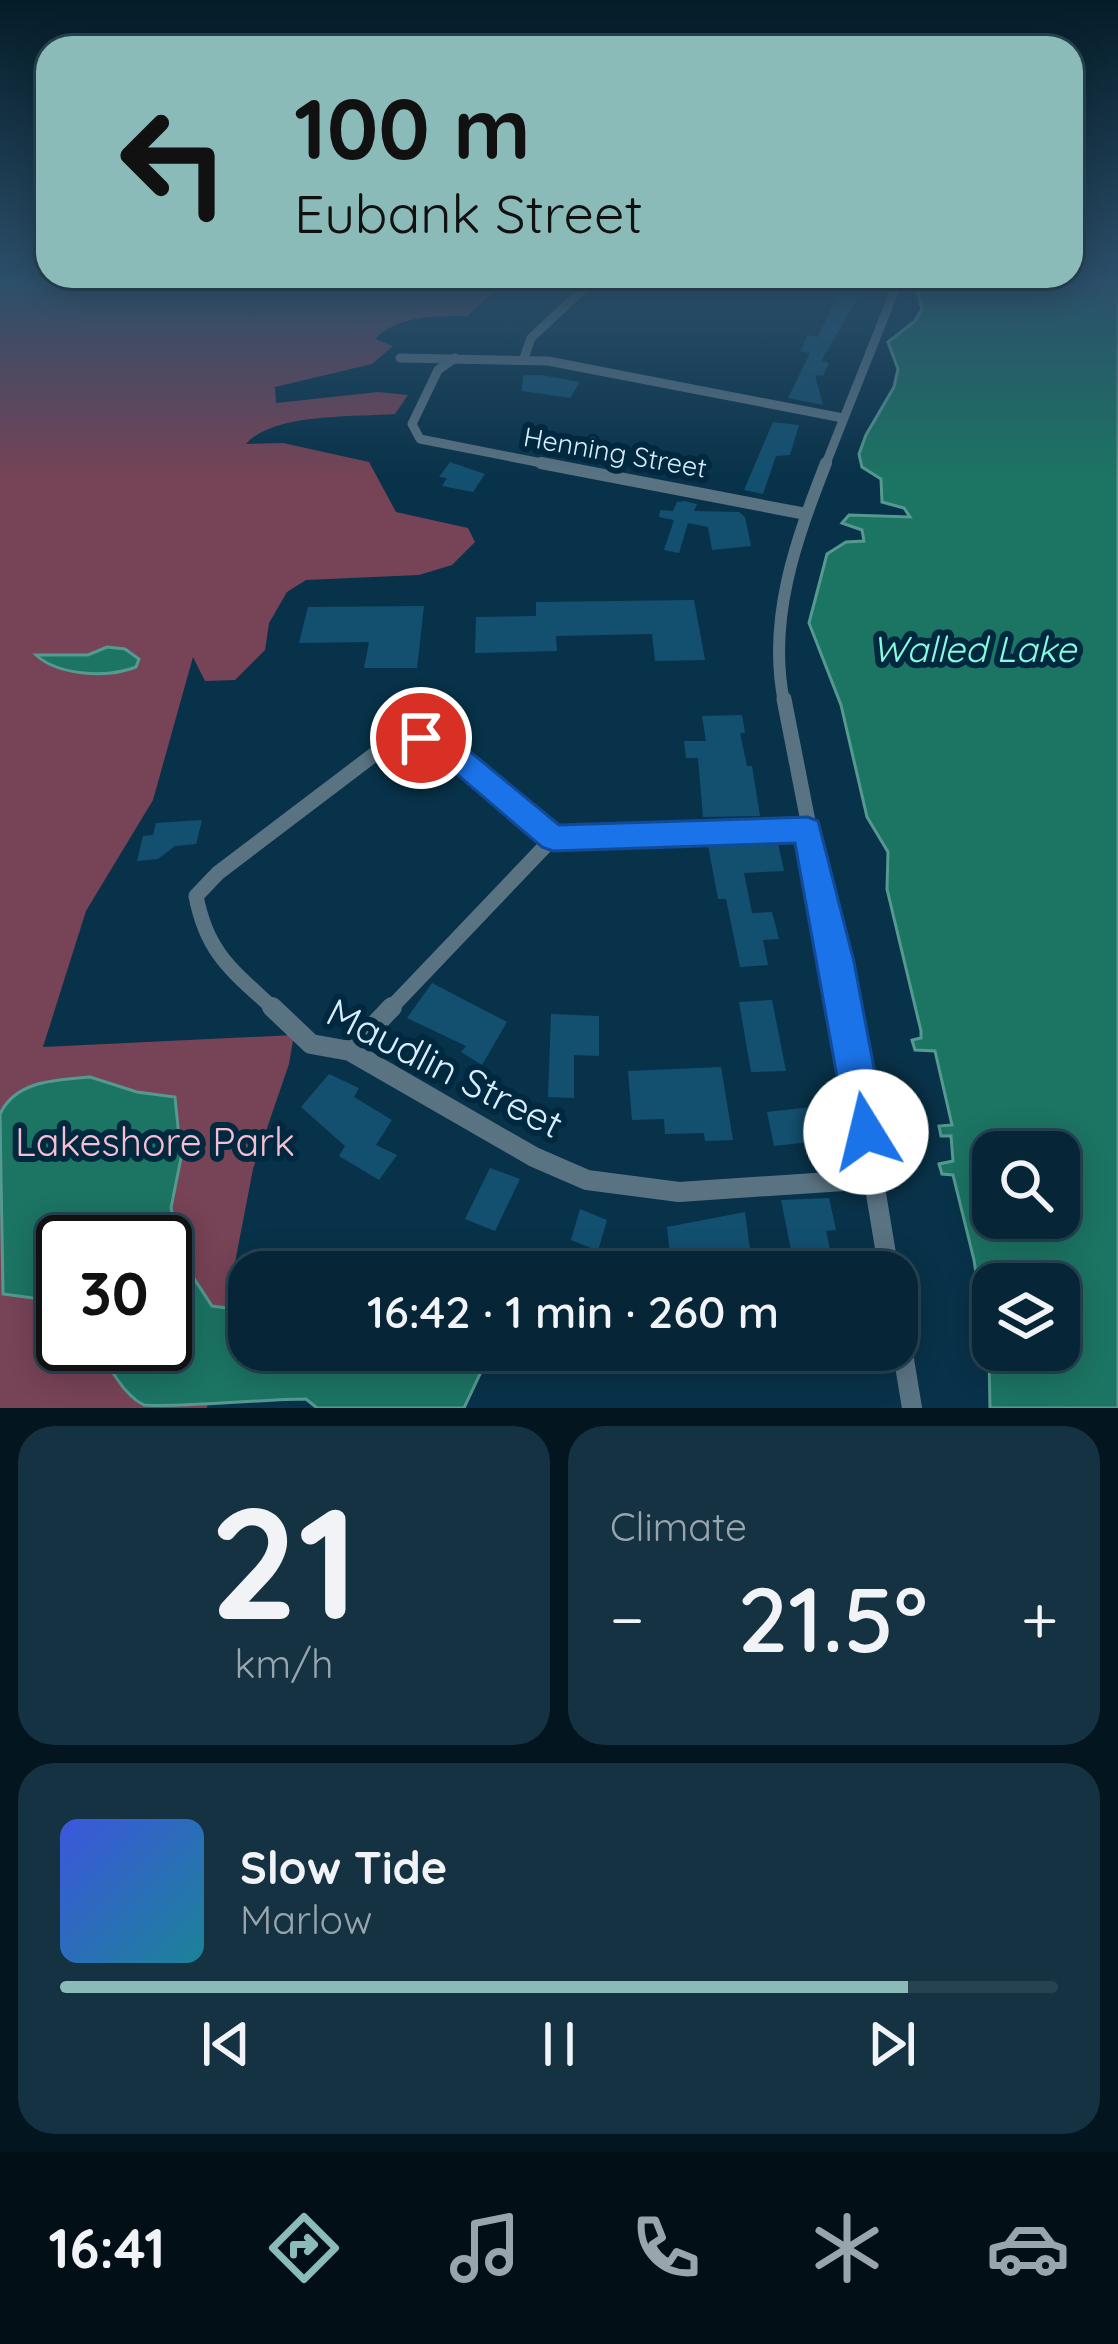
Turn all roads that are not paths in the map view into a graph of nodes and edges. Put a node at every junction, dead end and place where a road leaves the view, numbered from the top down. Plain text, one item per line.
1 (528, 348) edge
2 (871, 348) edge
3 (400, 358) dead end
4 (455, 358) junction
5 (524, 358) junction
6 (843, 418) junction
7 (806, 514) junction
8 (808, 830) junction
9 (553, 838) junction
10 (350, 1052) junction
11 (874, 1179) junction
12 (886, 1251) edge
13 (906, 1371) edge
14 (912, 1408) edge

1 - 5 street
2 - 6 street
3 - 4 street
4 - 5 street
4 - 7 street, Henning Street
5 - 6 street
6 - 7 street
7 - 8 street
8 - 9 street
8 - 11 street
9 - 10 street
9 - 10 street, Maudlin Street
10 - 11 street, Maudlin Street
11 - 12 street
13 - 14 street

